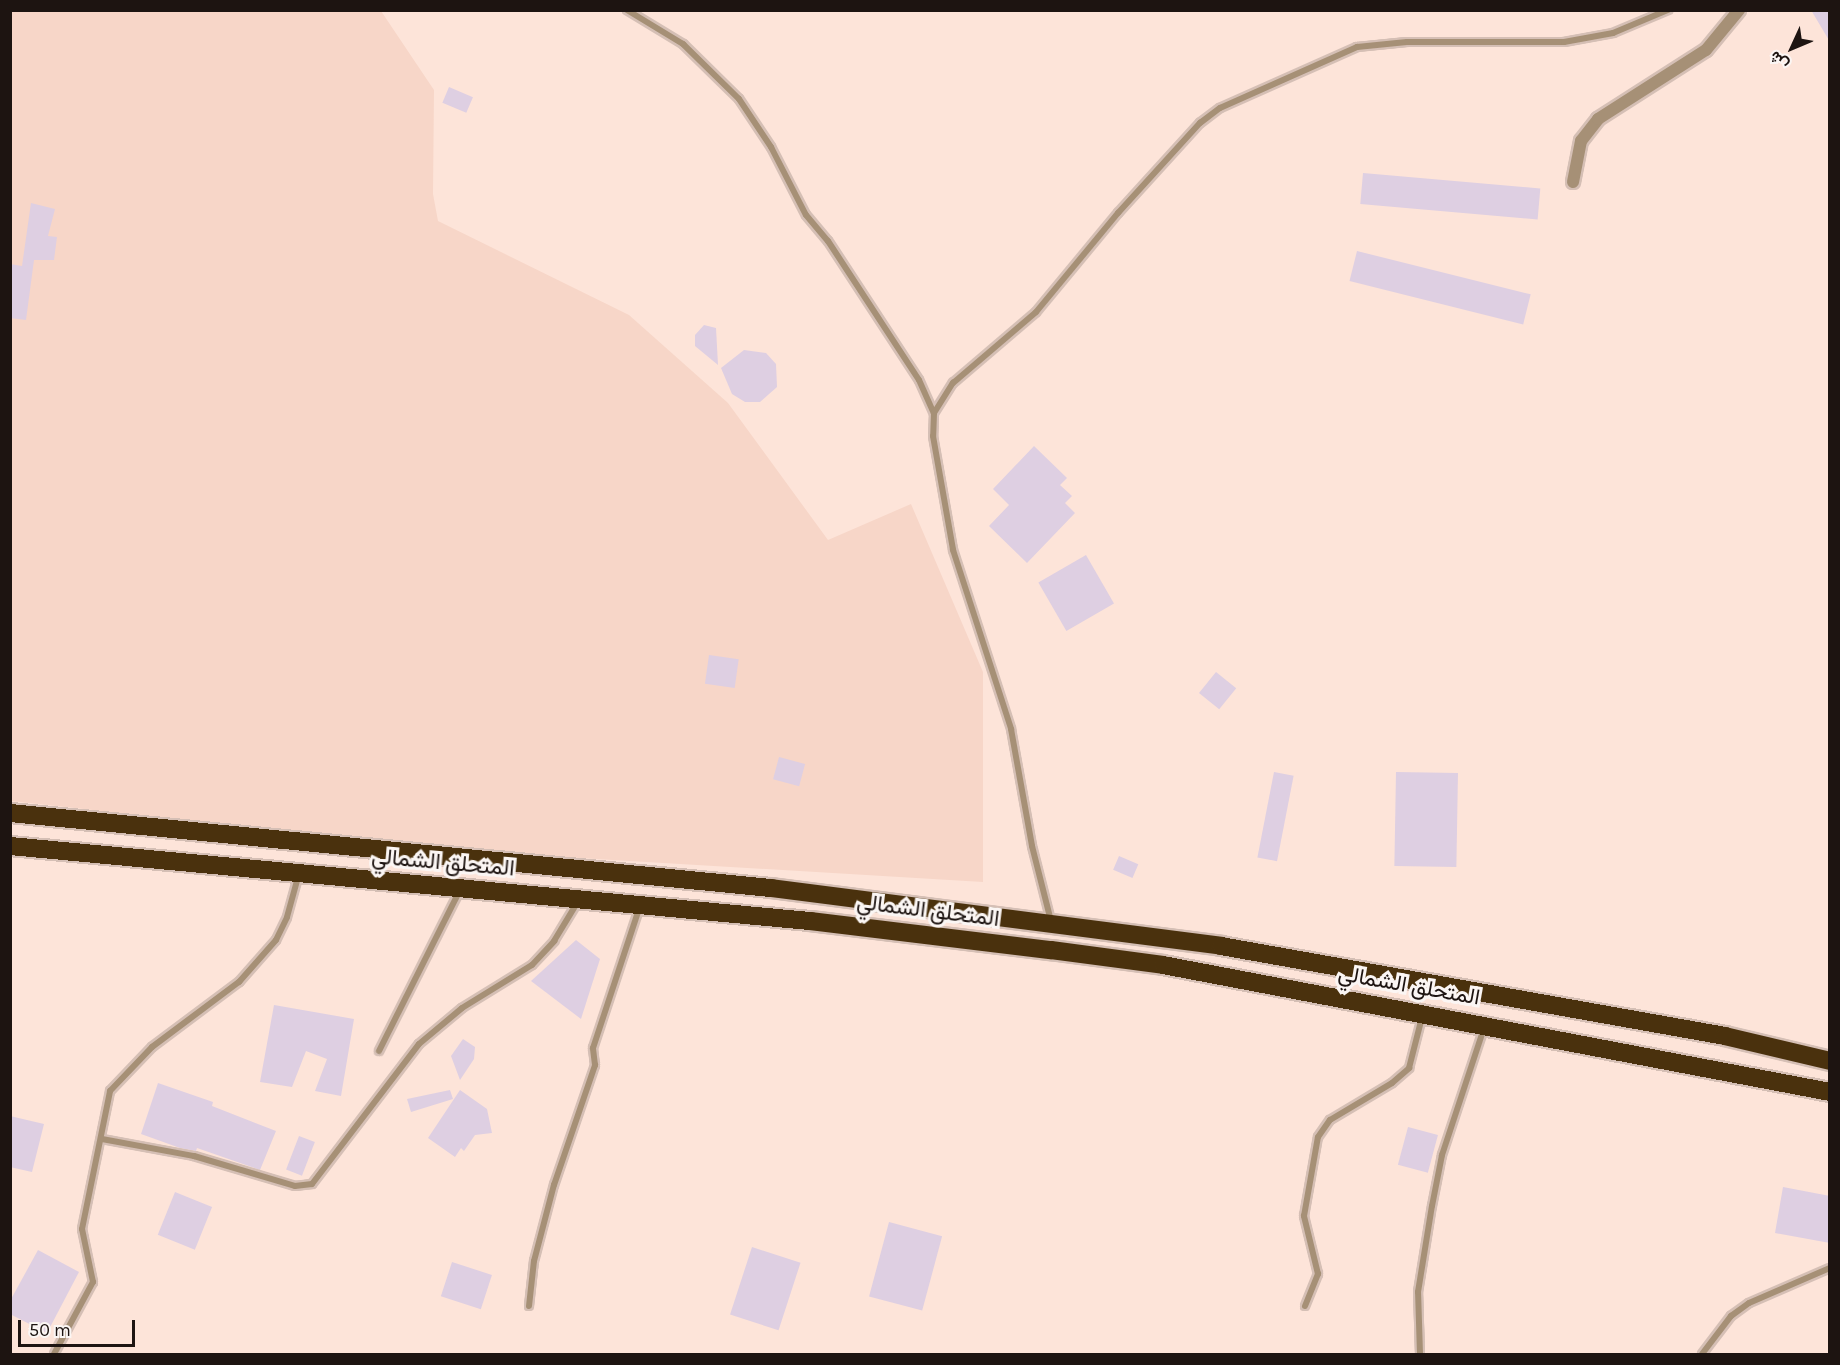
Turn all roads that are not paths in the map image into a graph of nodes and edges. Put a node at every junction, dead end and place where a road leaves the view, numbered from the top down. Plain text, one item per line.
1 (627, 10) edge
2 (1668, 10) edge
3 (1738, 10) edge
4 (1573, 182) dead end
5 (934, 413) junction
6 (10, 813) edge
7 (10, 846) edge
8 (299, 873) junction
9 (461, 889) junction
10 (579, 900) junction
11 (640, 906) junction
12 (1052, 924) junction
13 (1422, 1013) junction
14 (1485, 1025) junction
15 (379, 1051) dead end
16 (1830, 1061) edge
17 (1830, 1092) edge
18 (102, 1139) junction
19 (1830, 1268) edge
20 (529, 1306) dead end
21 (1305, 1306) dead end
22 (54, 1354) edge
23 (1420, 1354) edge
24 (1702, 1354) edge

1 - 5 lane
2 - 5 lane
3 - 4 street
5 - 12 lane
6 - 12 highway, المتحلق الشمالي
7 - 8 highway, المتحلق الشمالي
8 - 9 highway, المتحلق الشمالي
8 - 18 lane
9 - 10 highway, المتحلق الشمالي
9 - 15 lane
10 - 11 highway, المتحلق الشمالي
10 - 18 lane
11 - 13 highway, المتحلق الشمالي
11 - 20 lane
12 - 16 highway, المتحلق الشمالي
13 - 14 highway, المتحلق الشمالي
13 - 21 lane
14 - 17 highway, المتحلق الشمالي
14 - 23 lane
18 - 22 lane
19 - 24 lane

